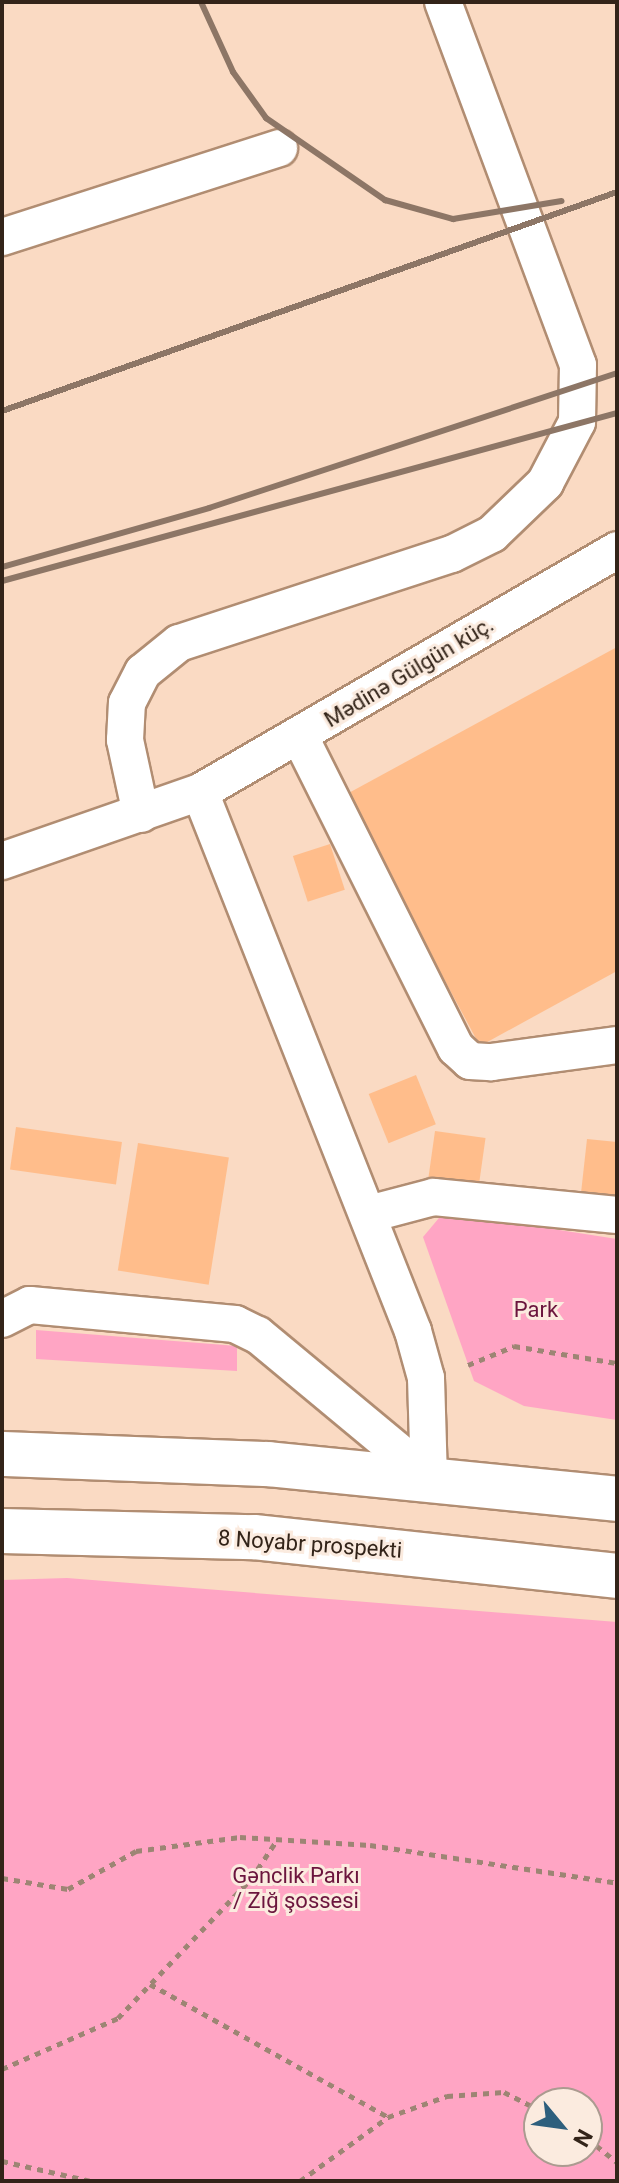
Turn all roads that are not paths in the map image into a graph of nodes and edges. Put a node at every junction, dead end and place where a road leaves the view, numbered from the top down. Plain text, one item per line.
1 (443, 2) edge
2 (279, 148) dead end
3 (2, 237) edge
4 (617, 550) edge
5 (300, 737) junction
6 (200, 792) junction
7 (141, 814) junction
8 (2, 861) edge
9 (617, 1045) edge
10 (369, 1214) junction
11 (617, 1215) edge
12 (2, 1319) edge
13 (2, 1454) edge
14 (429, 1477) junction
15 (617, 1499) edge
16 (2, 1531) edge
17 (617, 1576) edge

1 - 7 street
2 - 3 street
4 - 5 street, Mədinə Gülgün küç.
5 - 6 street, Mədinə Gülgün küç.
5 - 9 street
6 - 7 street, Mədinə Gülgün küç.
6 - 10 street
7 - 8 street, Mədinə Gülgün küç.
10 - 11 street
10 - 14 street
12 - 14 street
13 - 14 highway
14 - 15 highway
16 - 17 highway, 8 Noyabr prospekti

